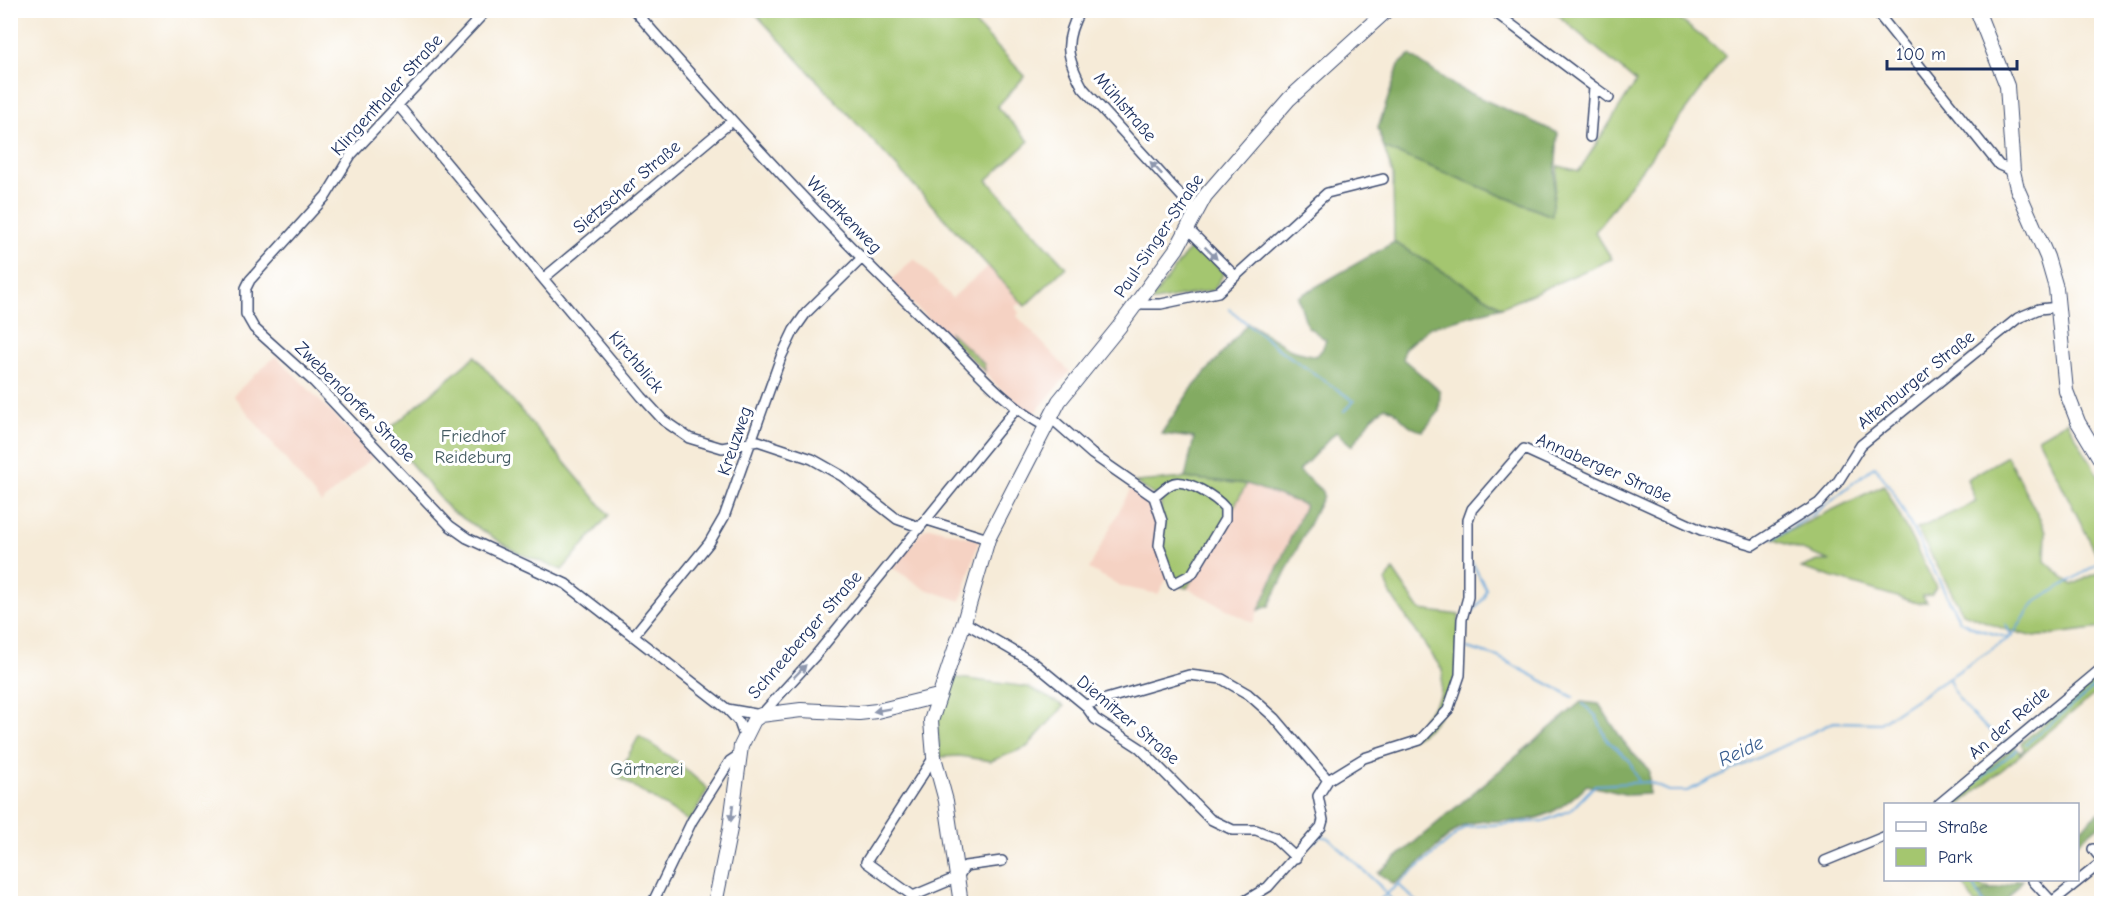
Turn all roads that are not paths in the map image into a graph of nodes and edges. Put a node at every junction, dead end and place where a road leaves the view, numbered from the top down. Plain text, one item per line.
1 (487, 10) edge
2 (634, 10) edge
3 (1080, 10) edge
4 (1387, 10) edge
5 (1492, 10) edge
6 (1875, 10) edge
7 (1977, 10) edge
8 (1594, 87) junction
9 (1609, 98) dead end
10 (398, 105) junction
11 (732, 121) junction
12 (1590, 137) dead end
13 (2013, 171) junction
14 (1383, 179) dead end
15 (1195, 211) junction
16 (1188, 229) junction
17 (862, 258) junction
18 (1235, 276) junction
19 (544, 278) junction
20 (246, 288) joint
21 (1139, 300) junction
22 (2059, 307) junction
23 (1016, 409) junction
24 (1047, 422) junction
25 (753, 441) junction
26 (2102, 462) edge
27 (1154, 497) junction
28 (927, 520) junction
29 (919, 527) junction
30 (988, 539) junction
31 (1753, 545) joint
32 (964, 622) junction
33 (634, 635) junction
34 (2102, 668) edge
35 (938, 696) junction
36 (1085, 705) junction
37 (727, 709) junction
38 (761, 714) junction
39 (744, 736) junction
40 (739, 755) junction
41 (933, 757) junction
42 (1317, 770) junction
43 (1328, 780) junction
44 (1318, 796) junction
45 (1940, 803) edge
46 (1884, 837) edge
47 (2093, 849) dead end
48 (1296, 858) junction
49 (2102, 860) edge
50 (1002, 861) dead end
51 (1825, 861) dead end
52 (2102, 865) edge
53 (958, 877) junction
54 (2033, 881) dead end
55 (652, 903) edge
56 (714, 903) edge
57 (961, 903) edge
58 (1240, 903) edge
59 (2053, 903) edge

1 - 10 street, Klingenthaler Straße
2 - 11 street, Wiedtkenweg
15 -> 3 street, Mühlstraße
4 - 15 street, Paul-Singer-Straße
5 - 8 street
6 - 13 street
7 - 13 street
8 - 9 street
8 - 12 street
10 - 19 street, Kirchblick
10 - 20 street, Klingenthaler Straße
11 - 17 street, Wiedtkenweg
11 - 19 street, Sietzscher Straße
13 - 22 street
14 - 18 street
15 - 16 street, Paul-Singer-Straße
16 -> 18 street
16 - 21 street, Paul-Singer-Straße
17 - 23 street, Wiedtkenweg
17 - 25 street, Kreuzweg
18 - 21 street
19 - 25 street, Kirchblick
20 - 33 street, Zwebendorfer Straße
21 - 24 street, Paul-Singer-Straße
22 - 26 street
22 - 31 street, Altenburger Straße
23 - 24 street, Wiedtkenweg
23 - 28 street, Schneeberger Straße
24 - 27 street
24 - 30 street, Paul-Singer-Straße
25 - 29 street, Kirchblick
25 - 33 street, Kreuzweg
27 - 27 street
28 - 29 street, Schneeberger Straße
28 - 30 street
38 -> 29 street, Schneeberger Straße
30 - 32 street, Paul-Singer-Straße
31 - 43 street, Annaberger Straße
32 - 35 street, Paul-Singer-Straße
32 - 36 street, Diemitzer Straße
33 - 37 street, Zwebendorfer Straße
34 - 45 street, An der Reide
35 -> 38 street
35 - 41 street, Paul-Singer-Straße
36 - 42 street
36 - 48 street, Diemitzer Straße
37 - 38 street
37 - 39 street, Zwebendorfer Straße
38 - 39 street, Schneeberger Straße
39 - 40 street, Schneeberger Straße
40 - 55 street, Schneeberger Straße
40 -> 56 street
41 - 53 street, Paul-Singer-Straße
41 - 53 street
42 - 43 street
42 - 44 street
43 - 44 street, Annaberger Straße
44 - 48 street
46 - 51 street
47 - 49 street
48 - 58 street
50 - 53 street
52 - 59 street
53 - 57 street, Paul-Singer-Straße
54 - 59 street

